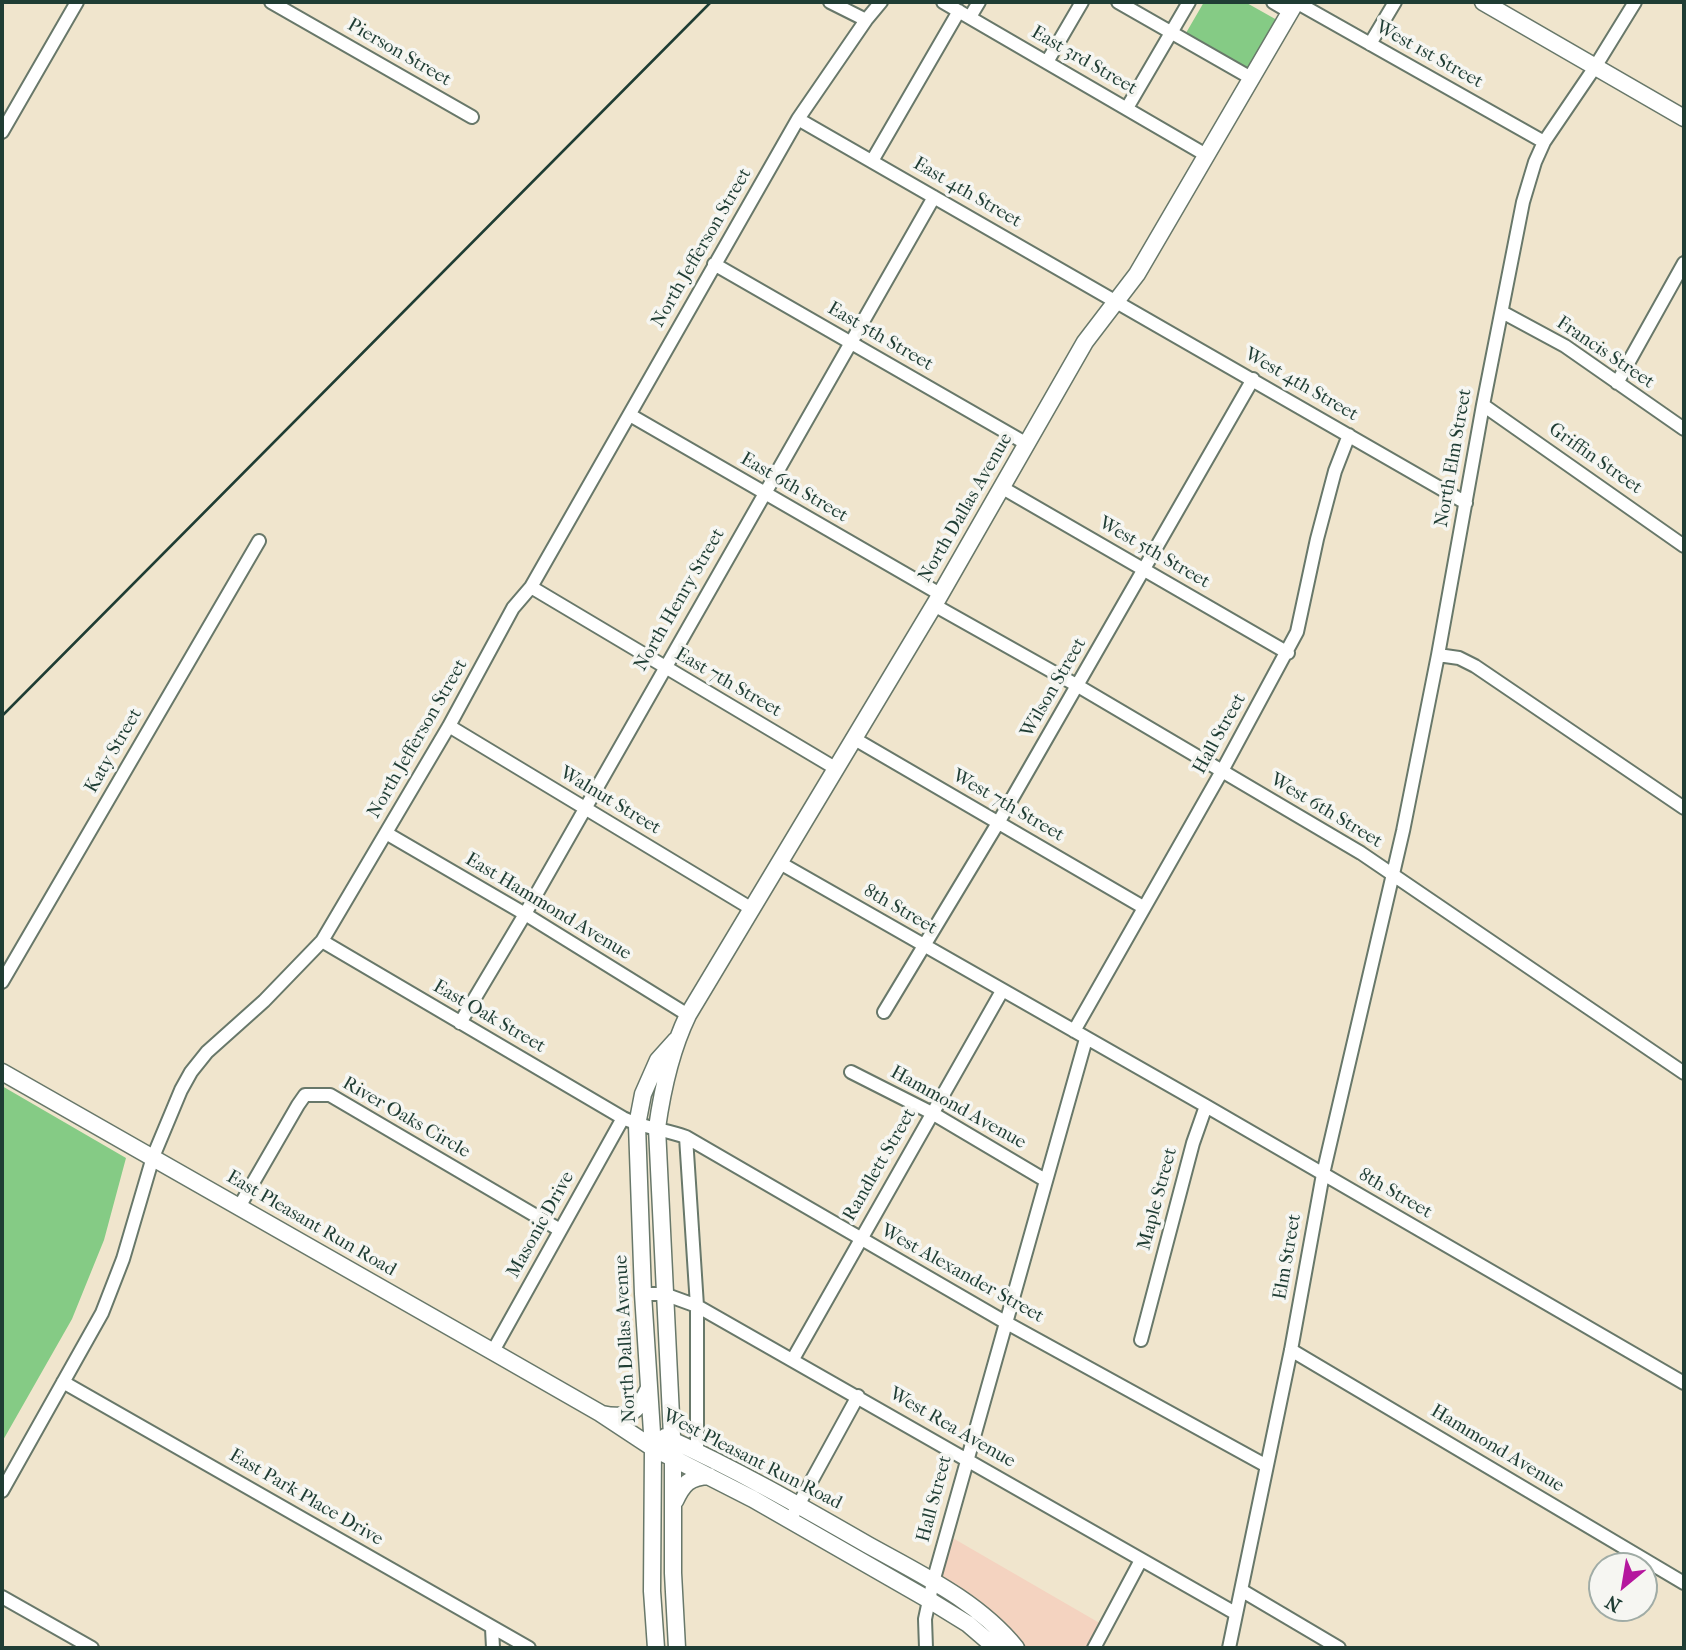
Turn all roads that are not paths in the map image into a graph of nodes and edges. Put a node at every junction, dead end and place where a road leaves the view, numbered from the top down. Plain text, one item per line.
1 (77, 2) edge
2 (271, 2) edge
3 (830, 2) edge
4 (881, 2) edge
5 (943, 2) edge
6 (979, 2) edge
7 (1082, 2) edge
8 (1118, 2) edge
9 (1189, 2) edge
10 (1273, 2) edge
11 (1395, 2) edge
12 (1483, 2) edge
13 (1635, 2) edge
14 (1294, 5) edge
15 (964, 14) junction
16 (866, 20) junction
17 (1172, 32) junction
18 (1370, 44) junction
19 (1047, 62) junction
20 (1595, 66) junction
21 (1251, 78) junction
22 (1127, 108) junction
23 (472, 117) dead end
24 (1684, 118) edge
25 (798, 119) junction
26 (2, 132) edge
27 (1544, 142) junction
28 (1206, 155) junction
29 (872, 161) junction
30 (934, 197) junction
31 (1684, 263) edge
32 (714, 264) junction
33 (1117, 300) junction
34 (1502, 312) junction
35 (852, 344) junction
36 (1253, 379) junction
37 (1617, 383) junction
38 (1483, 405) junction
39 (630, 415) junction
40 (1684, 429) edge
41 (1349, 435) junction
42 (1027, 444) junction
43 (1001, 487) junction
44 (764, 492) junction
45 (1466, 503) junction
46 (259, 541) dead end
47 (1684, 546) edge
48 (1143, 569) junction
49 (531, 587) junction
50 (937, 600) junction
51 (1288, 653) junction
52 (1438, 654) junction
53 (664, 668) junction
54 (1078, 686) junction
55 (449, 726) junction
56 (853, 738) junction
57 (835, 768) junction
58 (1222, 771) junction
59 (585, 808) junction
60 (1684, 808) edge
61 (998, 823) junction
62 (386, 833) junction
63 (780, 863) junction
64 (1393, 874) junction
65 (1143, 907) junction
66 (752, 909) junction
67 (525, 915) junction
68 (322, 941) junction
69 (924, 947) junction
70 (2, 982) edge
71 (1002, 991) junction
72 (884, 1013) dead end
73 (688, 1015) junction
74 (460, 1023) junction
75 (1074, 1031) junction
76 (677, 1038) junction
77 (1086, 1039) junction
78 (2, 1072) edge
79 (851, 1072) dead end
80 (1684, 1073) edge
81 (1206, 1106) junction
82 (932, 1113) junction
83 (630, 1121) junction
84 (657, 1128) junction
85 (686, 1138) junction
86 (153, 1157) junction
87 (1323, 1174) junction
88 (1045, 1180) junction
89 (239, 1207) junction
90 (560, 1230) junction
91 (860, 1238) junction
92 (643, 1294) junction
93 (664, 1294) junction
94 (697, 1306) junction
95 (1006, 1322) junction
96 (1140, 1340) dead end
97 (1291, 1350) junction
98 (493, 1352) junction
99 (793, 1359) junction
100 (63, 1382) junction
101 (1684, 1383) edge
102 (649, 1388) junction
103 (858, 1396) junction
104 (600, 1413) junction
105 (652, 1431) junction
106 (672, 1440) junction
107 (653, 1448) junction
108 (697, 1452) junction
109 (673, 1457) junction
110 (966, 1459) junction
111 (1265, 1465) junction
112 (709, 1476) junction
113 (2, 1491) edge
114 (675, 1501) junction
115 (798, 1505) junction
116 (790, 1520) junction
117 (1141, 1560) junction
118 (933, 1582) junction
119 (1684, 1583) edge
120 (674, 1590) junction
121 (652, 1591) junction
122 (1241, 1591) junction
123 (2, 1597) edge
124 (929, 1600) junction
125 (1235, 1613) junction
126 (492, 1628) junction
127 (92, 1648) edge
128 (493, 1648) edge
129 (529, 1648) edge
130 (656, 1648) edge
131 (677, 1648) edge
132 (926, 1648) edge
133 (996, 1648) edge
134 (1016, 1648) edge
135 (1094, 1648) edge
136 (1228, 1648) edge
137 (1339, 1648) edge

1 - 26 street
2 - 23 street, Pierson Street
3 - 16 street
4 - 16 street, North Jefferson Street
5 - 15 street, East 3rd Street
6 - 15 street
7 - 19 street
8 - 17 street
9 - 17 street
10 - 14 street, West 1st Street
11 - 18 street
12 - 20 main road
13 - 20 street, North Elm Street
14 - 18 street, West 1st Street
14 - 21 main road, North Dallas Avenue
15 - 19 street, East 3rd Street
15 - 29 street
16 - 25 street, North Jefferson Street
17 - 21 street
17 - 22 street
18 - 27 street, West 1st Street
19 - 22 street, East 3rd Street
20 - 24 main road
20 - 27 street, North Elm Street
21 - 28 main road, North Dallas Avenue
22 - 28 street, East 3rd Street
25 - 29 street, East 4th Street
25 - 32 street, North Jefferson Street
27 - 34 street, North Elm Street
28 - 33 main road, North Dallas Avenue
29 - 30 street, East 4th Street
30 - 33 street, East 4th Street
30 - 35 street, North Henry Street
31 - 37 street
32 - 35 street, East 5th Street
32 - 39 street, North Jefferson Street
33 - 36 street, West 4th Street
33 - 42 main road, North Dallas Avenue
34 - 37 street, Francis Street
34 - 38 street, North Elm Street
35 - 42 street, East 5th Street
35 - 44 street, North Henry Street
36 - 41 street, West 4th Street
36 - 48 street, Wilson Street
37 - 40 street, Francis Street
38 - 45 street, North Elm Street
38 - 47 street, Griffin Street
39 - 44 street, East 6th Street
39 - 49 street, North Jefferson Street
41 - 45 street, West 4th Street
41 - 51 street, Hall Street
42 - 43 main road, North Dallas Avenue
43 - 48 street, West 5th Street
43 - 50 main road, North Dallas Avenue
44 - 50 street, East 6th Street
44 - 53 street, North Henry Street
45 - 52 street, North Elm Street
46 - 70 street, Katy Street
48 - 51 street, West 5th Street
48 - 54 street, Wilson Street
49 - 53 street, East 7th Street
49 - 55 street, North Jefferson Street
50 - 54 street, West 6th Street
50 - 56 main road, North Dallas Avenue
51 - 58 street, Hall Street
52 - 60 street
52 - 64 street, North Elm Street
53 - 57 street, East 7th Street
53 - 59 street, North Henry Street
54 - 58 street, West 6th Street
54 - 61 street, Wilson Street
55 - 59 street, Walnut Street
55 - 62 street, North Jefferson Street
56 - 57 main road, North Dallas Avenue
56 - 61 street, West 7th Street
57 - 63 main road, North Dallas Avenue
58 - 64 street, West 6th Street
58 - 65 street, Hall Street
59 - 66 street, Walnut Street
59 - 67 street, North Henry Street
61 - 65 street, West 7th Street
61 - 69 street, Wilson Street
62 - 67 street, East Hammond Avenue
62 - 68 street, North Jefferson Street
63 - 66 main road, North Dallas Avenue
63 - 69 street, 8th Street
64 - 80 street, West 6th Street
64 - 87 street, Elm Street
65 - 75 street, Hall Street
66 - 73 main road, North Dallas Avenue
67 - 73 street, East Hammond Avenue
67 - 74 street, North Henry Street
68 - 74 street, East Oak Street
68 - 86 street, North Jefferson Street
69 - 71 street, 8th Street
69 - 72 street, Wilson Street
71 - 75 street, 8th Street
71 - 82 street, Randlett Street
73 - 76 main road, North Dallas Avenue
74 - 83 street, East Oak Street
75 - 77 street, 8th Street
76 - 83 main road, North Dallas Avenue
76 - 84 main road, North Dallas Avenue
77 - 81 street, 8th Street
77 - 88 street, Hall Street
78 - 86 main road, East Pleasant Run Road
79 - 82 street, Hammond Avenue
81 - 87 street, 8th Street
81 - 96 street, Maple Street
82 - 88 street, Hammond Avenue
82 - 91 street, Randlett Street
83 - 84 street, West Alexander Street
83 - 90 street, Masonic Drive
83 - 92 main road, North Dallas Avenue
84 - 85 street, West Alexander Street
84 - 93 main road, North Dallas Avenue
85 - 91 street, West Alexander Street
85 - 94 street
86 - 89 main road, East Pleasant Run Road
86 - 100 street, North Jefferson Street
87 - 97 street, Elm Street
87 - 101 street, 8th Street
88 - 95 street, Hall Street
89 - 90 street, River Oaks Circle
89 - 98 main road, East Pleasant Run Road
90 - 98 street, Masonic Drive
91 - 95 street, West Alexander Street
91 - 99 street, Randlett Street
92 - 93 street, West Rea Avenue
92 - 102 main road, North Dallas Avenue
93 - 94 street, West Rea Avenue
93 - 106 main road, North Dallas Avenue
94 - 99 street, West Rea Avenue
94 - 108 street
95 - 110 street, Hall Street
95 - 111 street, West Alexander Street
97 - 111 street, Elm Street
97 - 119 street, Hammond Avenue
98 - 104 main road, East Pleasant Run Road
99 - 103 street, West Rea Avenue
100 - 113 street, North Jefferson Street
100 - 126 street, East Park Place Drive
102 - 104 main road
102 - 105 main road, North Dallas Avenue
103 - 110 street, West Rea Avenue
103 - 115 street
104 - 105 main road, West Pleasant Run Road
104 - 107 main road, West Pleasant Run Road
105 - 106 main road, West Pleasant Run Road
105 - 107 main road, North Dallas Avenue
106 - 108 main road, West Pleasant Run Road
106 - 109 main road, North Dallas Avenue
107 - 109 main road, West Pleasant Run Road
107 - 121 main road, North Dallas Avenue
108 - 115 main road, West Pleasant Run Road
109 - 112 main road, West Pleasant Run Road
109 - 114 main road, North Dallas Avenue
110 - 117 street, West Rea Avenue
110 - 118 street, Hall Street
111 - 122 street, Elm Street
112 - 114 main road
112 - 116 main road, West Pleasant Run Road
114 - 120 main road, North Dallas Avenue
115 - 116 street
115 - 118 main road, West Pleasant Run Road
116 - 124 main road, West Pleasant Run Road
117 - 125 street, West Rea Avenue
117 - 135 street
118 - 124 street, Hall Street
118 - 134 main road, West Pleasant Run Road
120 - 121 main road
120 - 131 main road, North Dallas Avenue
121 - 130 main road, North Dallas Avenue
122 - 125 street, Elm Street
122 - 137 street
123 - 127 street
124 - 132 street, Hall Street
124 - 133 main road, West Pleasant Run Road
125 - 136 street, Elm Street
126 - 128 street
126 - 129 street, East Park Place Drive

